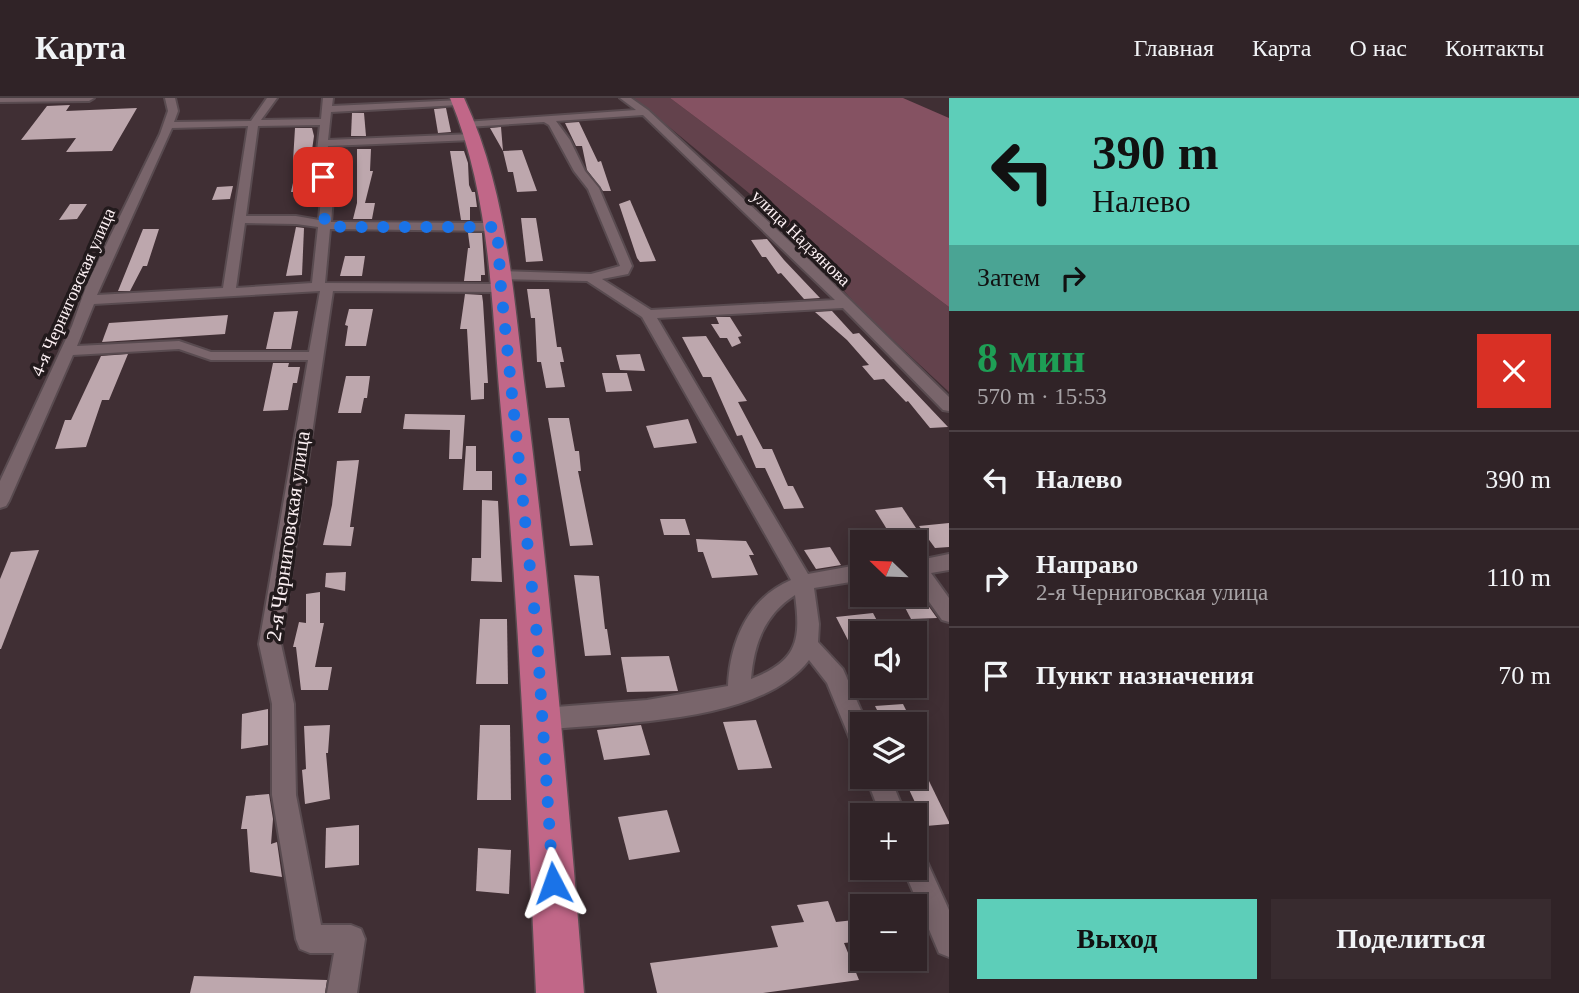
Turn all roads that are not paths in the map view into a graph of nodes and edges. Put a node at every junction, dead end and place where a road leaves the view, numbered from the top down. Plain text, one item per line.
1 (89, 98) edge
2 (170, 98) edge
3 (272, 98) edge
4 (625, 98) edge
5 (0, 99) edge
6 (327, 103) edge
7 (645, 112) junction
8 (464, 115) edge
9 (545, 118) junction
10 (325, 122) junction
11 (254, 123) junction
12 (169, 125) junction
13 (322, 142) junction
14 (239, 219) junction
15 (324, 224) junction
16 (497, 227) junction
17 (590, 278) junction
18 (500, 282) junction
19 (322, 287) junction
20 (229, 291) junction
21 (87, 300) junction
22 (844, 304) junction
23 (648, 314) junction
24 (68, 351) junction
25 (316, 356) junction
26 (949, 406) edge
27 (0, 501) edge
28 (949, 562) edge
29 (928, 566) edge
30 (850, 574) edge
31 (803, 583) junction
32 (928, 585) edge
33 (949, 614) edge
34 (807, 646) junction
35 (739, 694) junction
36 (850, 713) edge
37 (543, 719) junction
38 (922, 880) edge
39 (949, 943) edge
40 (342, 993) edge
41 (560, 993) edge

1 - 5 street
2 - 12 street, 4-я Черниговская улица
3 - 11 street
4 - 7 street, улица Надзянова
6 - 8 street
6 - 10 street, 2-я Черниговская улица
7 - 9 street
7 - 22 street, улица Надзянова
8 - 9 street
8 - 13 street
8 - 16 main road
9 - 17 street
10 - 11 street
10 - 13 street, 2-я Черниговская улица
11 - 12 street
11 - 14 street
12 - 21 street, 4-я Черниговская улица
13 - 15 street, 2-я Черниговская улица
14 - 15 street
14 - 20 street
15 - 16 street
15 - 19 street, 2-я Черниговская улица
16 - 18 main road
17 - 18 street
17 - 23 street
18 - 19 street
18 - 37 main road
19 - 20 street
19 - 25 street, 2-я Черниговская улица
20 - 21 street
21 - 24 street, 4-я Черниговская улица
22 - 23 street
22 - 26 street, улица Надзянова
23 - 31 street
24 - 25 street
24 - 27 street, 4-я Черниговская улица
25 - 40 street, 2-я Черниговская улица
28 - 29 street
30 - 31 street
31 - 34 street
31 - 35 street
32 - 33 street
34 - 35 street
34 - 36 street
35 - 37 street
37 - 41 main road
38 - 39 street

